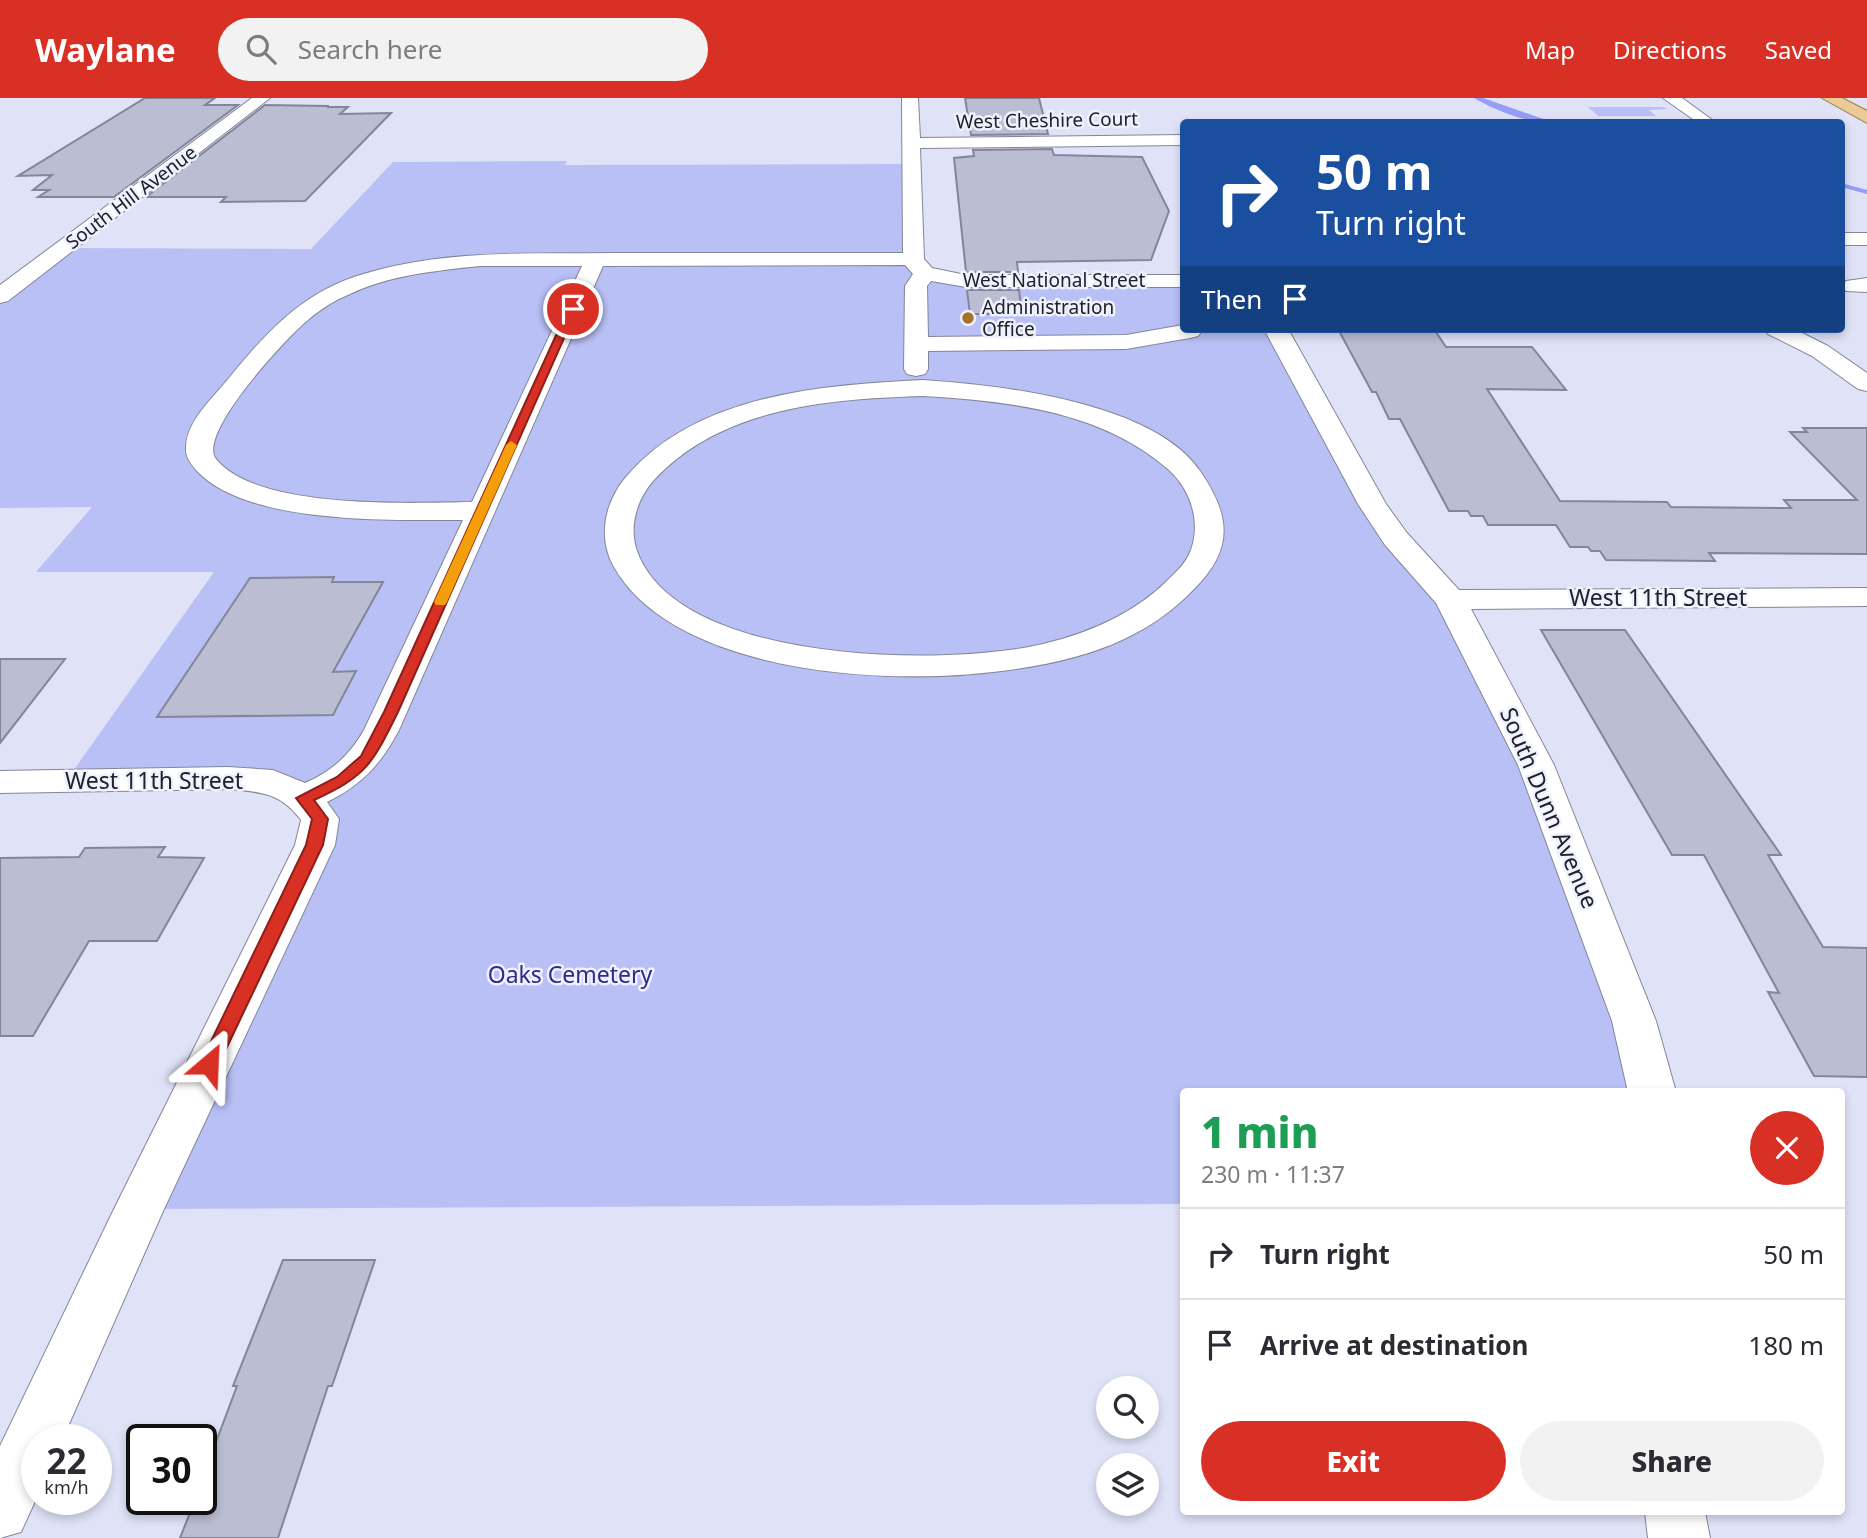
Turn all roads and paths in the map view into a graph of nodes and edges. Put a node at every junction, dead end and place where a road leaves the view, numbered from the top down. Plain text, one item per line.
1 (262, 98) edge
2 (910, 98) edge
3 (1671, 98) edge
4 (1830, 98) edge
5 (1867, 118) edge
6 (1702, 119) edge
7 (1180, 140) edge
8 (912, 143) junction
9 (1845, 239) edge
10 (1867, 239) edge
11 (596, 259) junction
12 (920, 266) junction
13 (1180, 281) edge
14 (0, 296) edge
15 (1180, 333) edge
16 (1278, 333) edge
17 (1784, 333) edge
18 (916, 344) junction
19 (1867, 383) edge
20 (916, 388) junction
21 (481, 511) junction
22 (1867, 597) edge
23 (1450, 600) junction
24 (0, 782) edge
25 (304, 798) junction
26 (1651, 1088) edge
27 (0, 1511) edge
28 (1675, 1515) edge
29 (1679, 1538) edge

1 - 14 street, South Hill Avenue
2 - 8 street
3 - 6 street
4 - 5 main road
7 - 8 street, West Cheshire Court
8 - 12 street
9 - 10 street
11 - 12 street, West National Street
11 - 21 street
11 - 21 street, West National Street
12 - 13 street, West National Street
12 - 18 street
15 - 18 street
16 - 23 street, South Dunn Avenue
17 - 19 street
18 - 20 street
20 - 20 street
21 - 25 street
22 - 23 street, West 11th Street
23 - 26 street, South Dunn Avenue
24 - 25 street, West 11th Street
25 - 27 street
28 - 29 street

